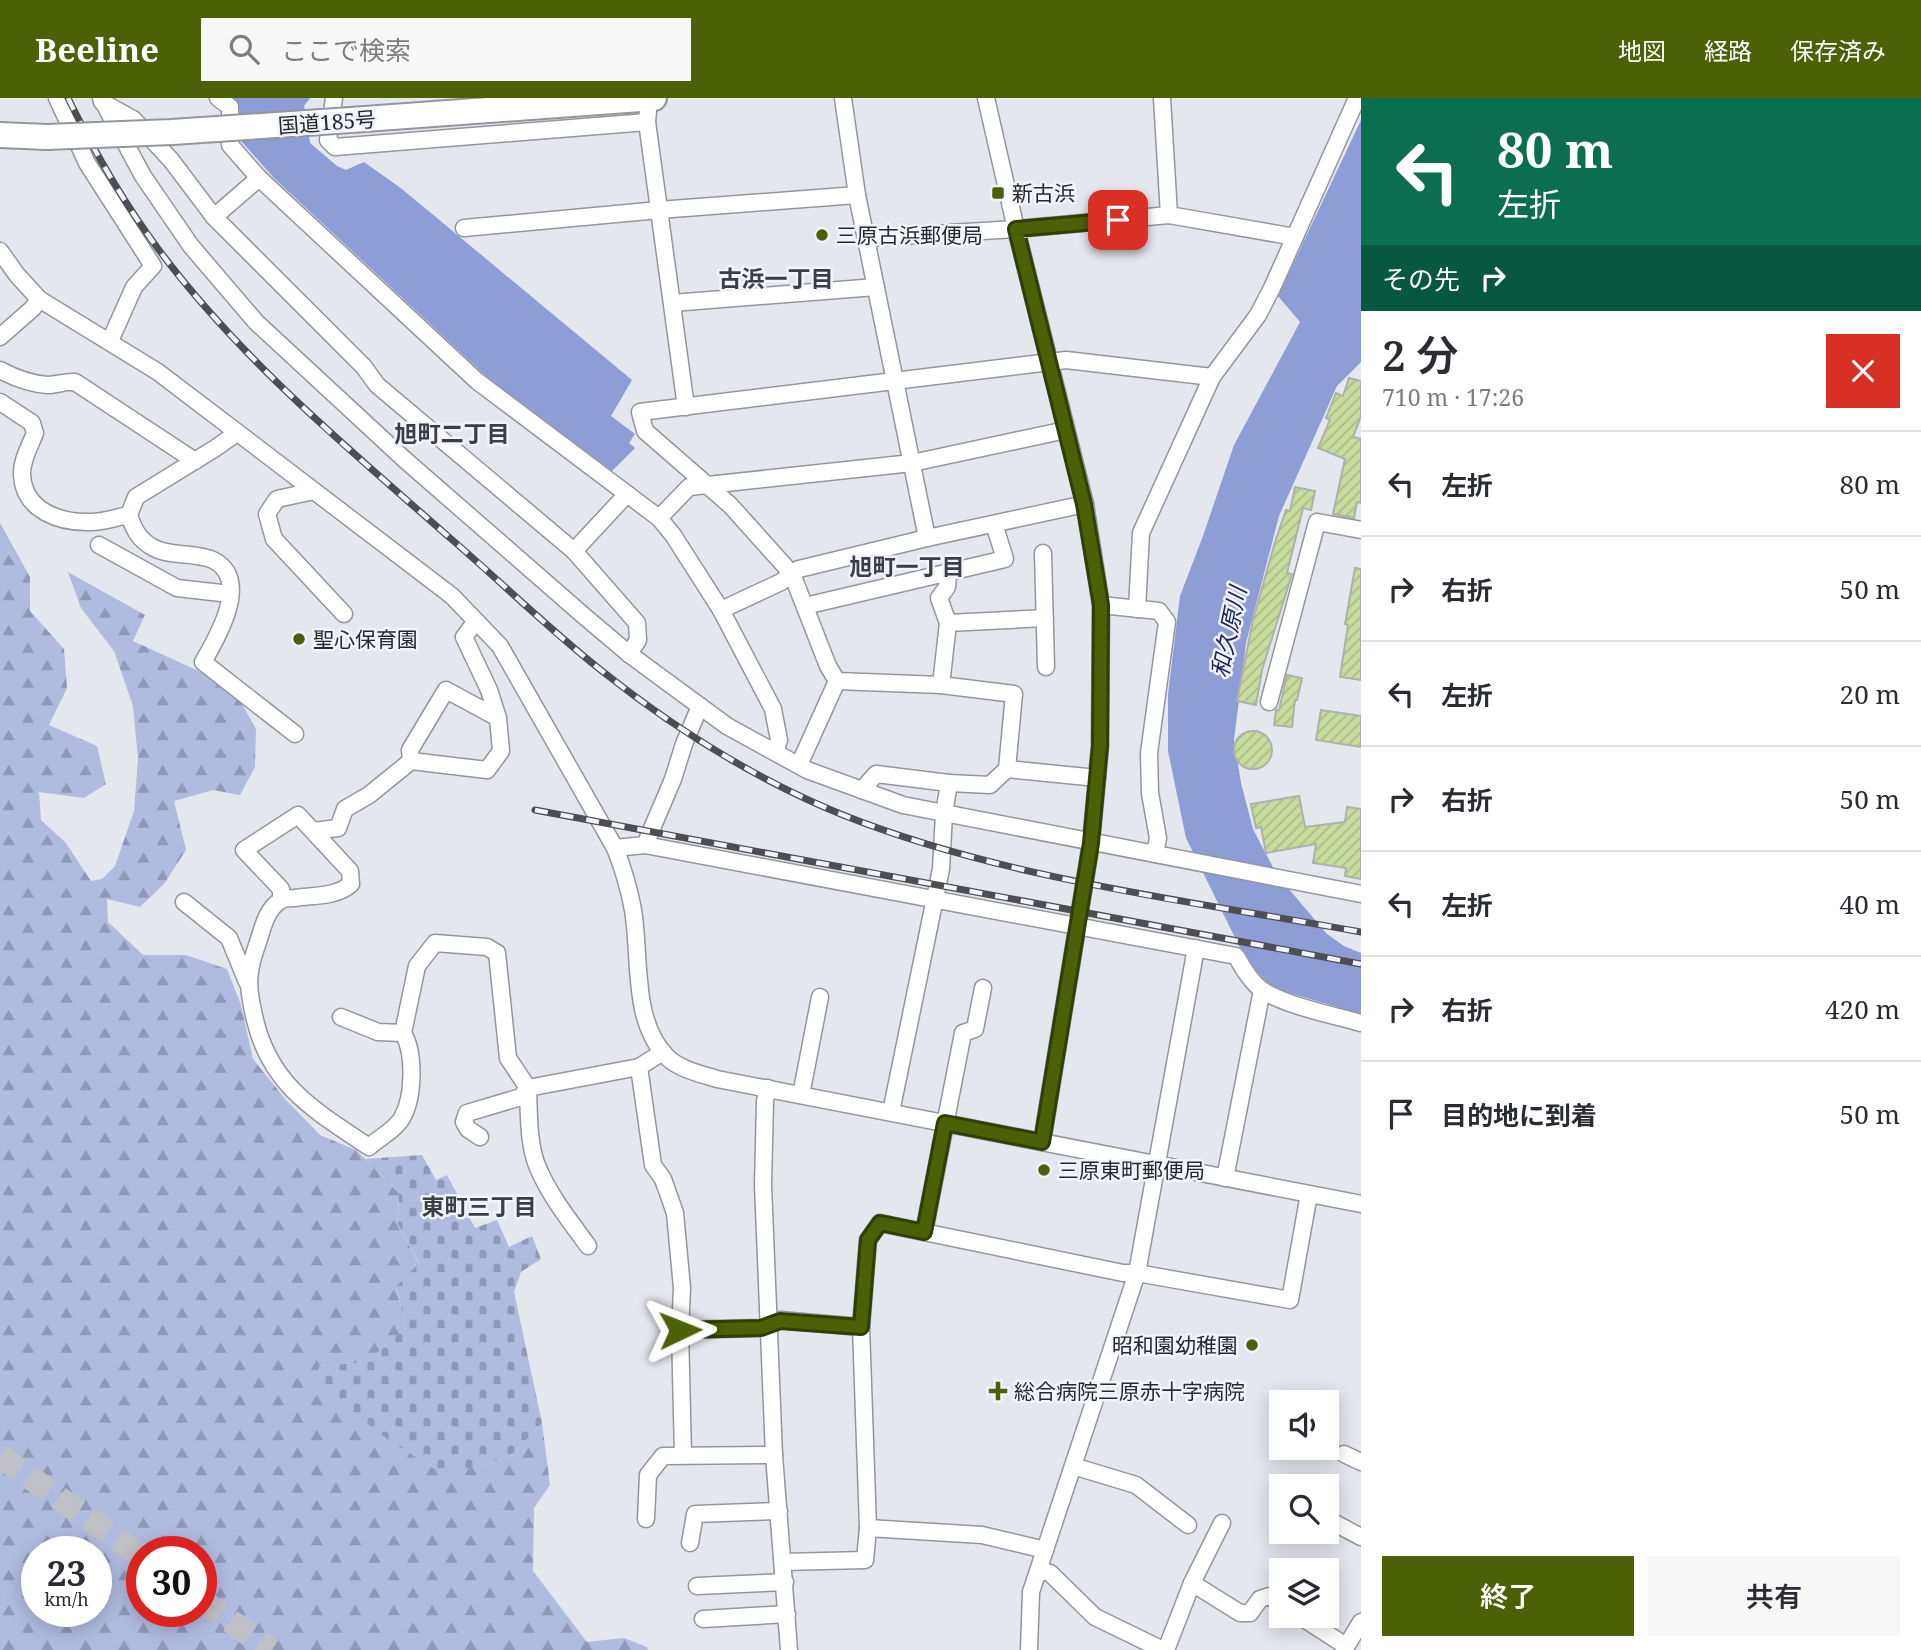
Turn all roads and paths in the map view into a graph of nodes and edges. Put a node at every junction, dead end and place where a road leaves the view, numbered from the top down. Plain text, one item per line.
1 (57, 98) edge
2 (218, 98) edge
3 (334, 98) edge
4 (654, 98) edge
5 (844, 98) edge
6 (986, 98) edge
7 (1162, 98) edge
8 (1357, 98) edge
9 (103, 99) edge
10 (596, 100) edge
11 (648, 110) edge
12 (0, 135) edge
13 (259, 178) junction
14 (857, 195) junction
15 (659, 210) junction
16 (1169, 215) junction
17 (214, 216) junction
18 (464, 228) dead end
19 (1016, 229) junction
20 (1295, 237) junction
21 (866, 238) junction
22 (0, 251) edge
23 (876, 287) junction
24 (39, 299) junction
25 (672, 303) junction
26 (0, 338) edge
27 (110, 341) junction
28 (1049, 362) junction
29 (0, 370) edge
30 (1212, 377) junction
31 (895, 381) junction
32 (0, 401) edge
33 (686, 407) junction
34 (1066, 430) junction
35 (237, 433) junction
36 (195, 461) junction
37 (912, 463) junction
38 (707, 485) junction
39 (314, 491) junction
40 (627, 494) junction
41 (1084, 504) junction
42 (129, 515) junction
43 (659, 518) junction
44 (994, 524) junction
45 (1361, 530) edge
46 (927, 538) junction
47 (99, 545) dead end
48 (574, 551) junction
49 (1043, 554) dead end
50 (948, 573) junction
51 (792, 574) junction
52 (230, 594) junction
53 (1101, 605) junction
54 (804, 606) junction
55 (1137, 609) junction
56 (721, 610) junction
57 (344, 614) dead end
58 (1045, 618) junction
59 (476, 621) junction
60 (948, 623) junction
61 (629, 654) junction
62 (1046, 667) dead end
63 (837, 681) junction
64 (941, 685) junction
65 (1269, 702) dead end
66 (700, 706) junction
67 (498, 718) junction
68 (295, 734) dead end
69 (775, 752) junction
70 (411, 761) junction
71 (799, 765) junction
72 (1007, 769) junction
73 (1097, 778) junction
74 (949, 783) junction
75 (862, 790) junction
76 (944, 814) junction
77 (313, 831) junction
78 (1091, 843) junction
79 (645, 845) junction
80 (615, 848) junction
81 (1155, 855) junction
82 (1361, 894) edge
83 (936, 899) junction
84 (281, 900) junction
85 (184, 902) dead end
86 (1078, 925) junction
87 (1196, 948) junction
88 (247, 985) junction
89 (983, 988) dead end
90 (1262, 990) junction
91 (820, 997) dead end
92 (341, 1017) dead end
93 (1361, 1023) edge
94 (403, 1033) junction
95 (663, 1052) junction
96 (639, 1067) junction
97 (528, 1087) junction
98 (768, 1088) junction
99 (801, 1095) junction
100 (891, 1112) junction
101 (945, 1123) junction
102 (480, 1137) dead end
103 (1042, 1142) junction
104 (1157, 1164) junction
105 (1224, 1178) junction
106 (1304, 1193) junction
107 (1361, 1204) edge
108 (924, 1232) junction
109 (588, 1246) dead end
110 (1137, 1273) junction
111 (770, 1325) junction
112 (861, 1327) junction
113 (680, 1330) junction
114 (1344, 1454) dead end
115 (683, 1455) junction
116 (774, 1455) junction
117 (1361, 1462) edge
118 (1073, 1466) junction
119 (779, 1511) junction
120 (646, 1519) dead end
121 (1222, 1523) dead end
122 (1188, 1525) dead end
123 (1339, 1525) edge
124 (868, 1528) junction
125 (1361, 1537) edge
126 (690, 1543) dead end
127 (1045, 1550) junction
128 (783, 1562) junction
129 (1038, 1570) junction
130 (785, 1582) junction
131 (1192, 1583) junction
132 (697, 1586) dead end
133 (1269, 1596) edge
134 (787, 1614) junction
135 (703, 1619) dead end
136 (1361, 1622) edge
137 (1317, 1628) edge
138 (1345, 1648) edge
139 (1032, 1649) edge
140 (789, 1650) edge
141 (1164, 1650) edge

1 - 27 street
2 - 13 street
3 - 11 street
4 - 11 highway, 国道185号
5 - 14 street
6 - 19 street
7 - 16 street
8 - 20 street
9 - 17 street
9 - 61 street
10 - 11 highway, 国道185号
10 - 12 highway, 国道185号, bridge
11 - 15 street
13 - 17 street
13 - 40 street
14 - 15 street
14 - 21 street
15 - 18 street
15 - 25 street
16 - 19 street
16 - 20 street
17 - 48 street
19 - 21 street
19 - 28 street
20 - 30 street
21 - 23 street
22 - 24 street
23 - 25 street
23 - 31 street
24 - 26 street
24 - 27 street
25 - 33 street
27 - 35 street
28 - 30 street
28 - 31 street
28 - 34 street
29 - 36 street
30 - 55 street
31 - 33 street
31 - 37 street
32 - 42 street
33 - 38 street
34 - 37 street
34 - 41 street
35 - 36 street
35 - 39 street
36 - 42 street
37 - 38 street
37 - 46 street
38 - 43 street
38 - 51 street
39 - 57 street
39 - 59 street
40 - 43 street
40 - 48 street
41 - 44 street
41 - 53 street
42 - 52 street
43 - 56 street
44 - 46 street
44 - 50 street
45 - 65 street
46 - 51 street
47 - 52 street
48 - 61 street
49 - 58 street
50 - 54 street
50 - 60 street
51 - 54 street
51 - 56 street
52 - 68 street
53 - 55 street
53 - 73 street
54 - 63 street
55 - 81 street
56 - 69 street
58 - 60 street
58 - 62 street
59 - 67 street
59 - 80 street
60 - 64 street
61 - 66 street
63 - 64 street
63 - 71 street
64 - 72 street
66 - 69 street
66 - 79 street
67 - 70 street
67 - 70 street
69 - 71 street
70 - 77 street
71 - 75 street
72 - 73 street
72 - 74 street
73 - 78 street
74 - 75 street
74 - 76 street
75 - 76 street
76 - 78 street
76 - 83 street
77 - 84 street
77 - 84 street
78 - 81 street
78 - 86 street
79 - 80 street
79 - 83 street
80 - 95 street
81 - 82 street
83 - 86 street
83 - 100 street
84 - 88 street
85 - 88 street
86 - 87 street
86 - 103 street
87 - 90 street
87 - 104 street
88 - 94 street
89 - 101 street
90 - 93 street
90 - 105 street
91 - 99 street
92 - 94 street
94 - 97 street
95 - 96 street
95 - 98 street
96 - 97 street
96 - 113 street
97 - 102 street
97 - 109 street
98 - 99 street
98 - 111 street
99 - 100 street
100 - 101 street
101 - 103 street
101 - 108 street
103 - 104 street
104 - 105 street
104 - 110 street
105 - 106 street
106 - 107 street
106 - 110 street
108 - 110 street
108 - 112 street
110 - 118 street
111 - 112 street
111 - 113 street
111 - 116 street
112 - 124 street
113 - 115 street
114 - 117 street
115 - 116 street
115 - 120 street
116 - 119 street
118 - 122 street
118 - 127 street
119 - 126 street
119 - 128 street
121 - 131 street
123 - 125 street
124 - 127 street
124 - 128 street
127 - 129 street
128 - 130 street
129 - 139 street
129 - 141 street
130 - 132 street
130 - 134 street
131 - 133 street
131 - 141 street
134 - 135 street
134 - 140 street
136 - 138 street
137 - 138 street

